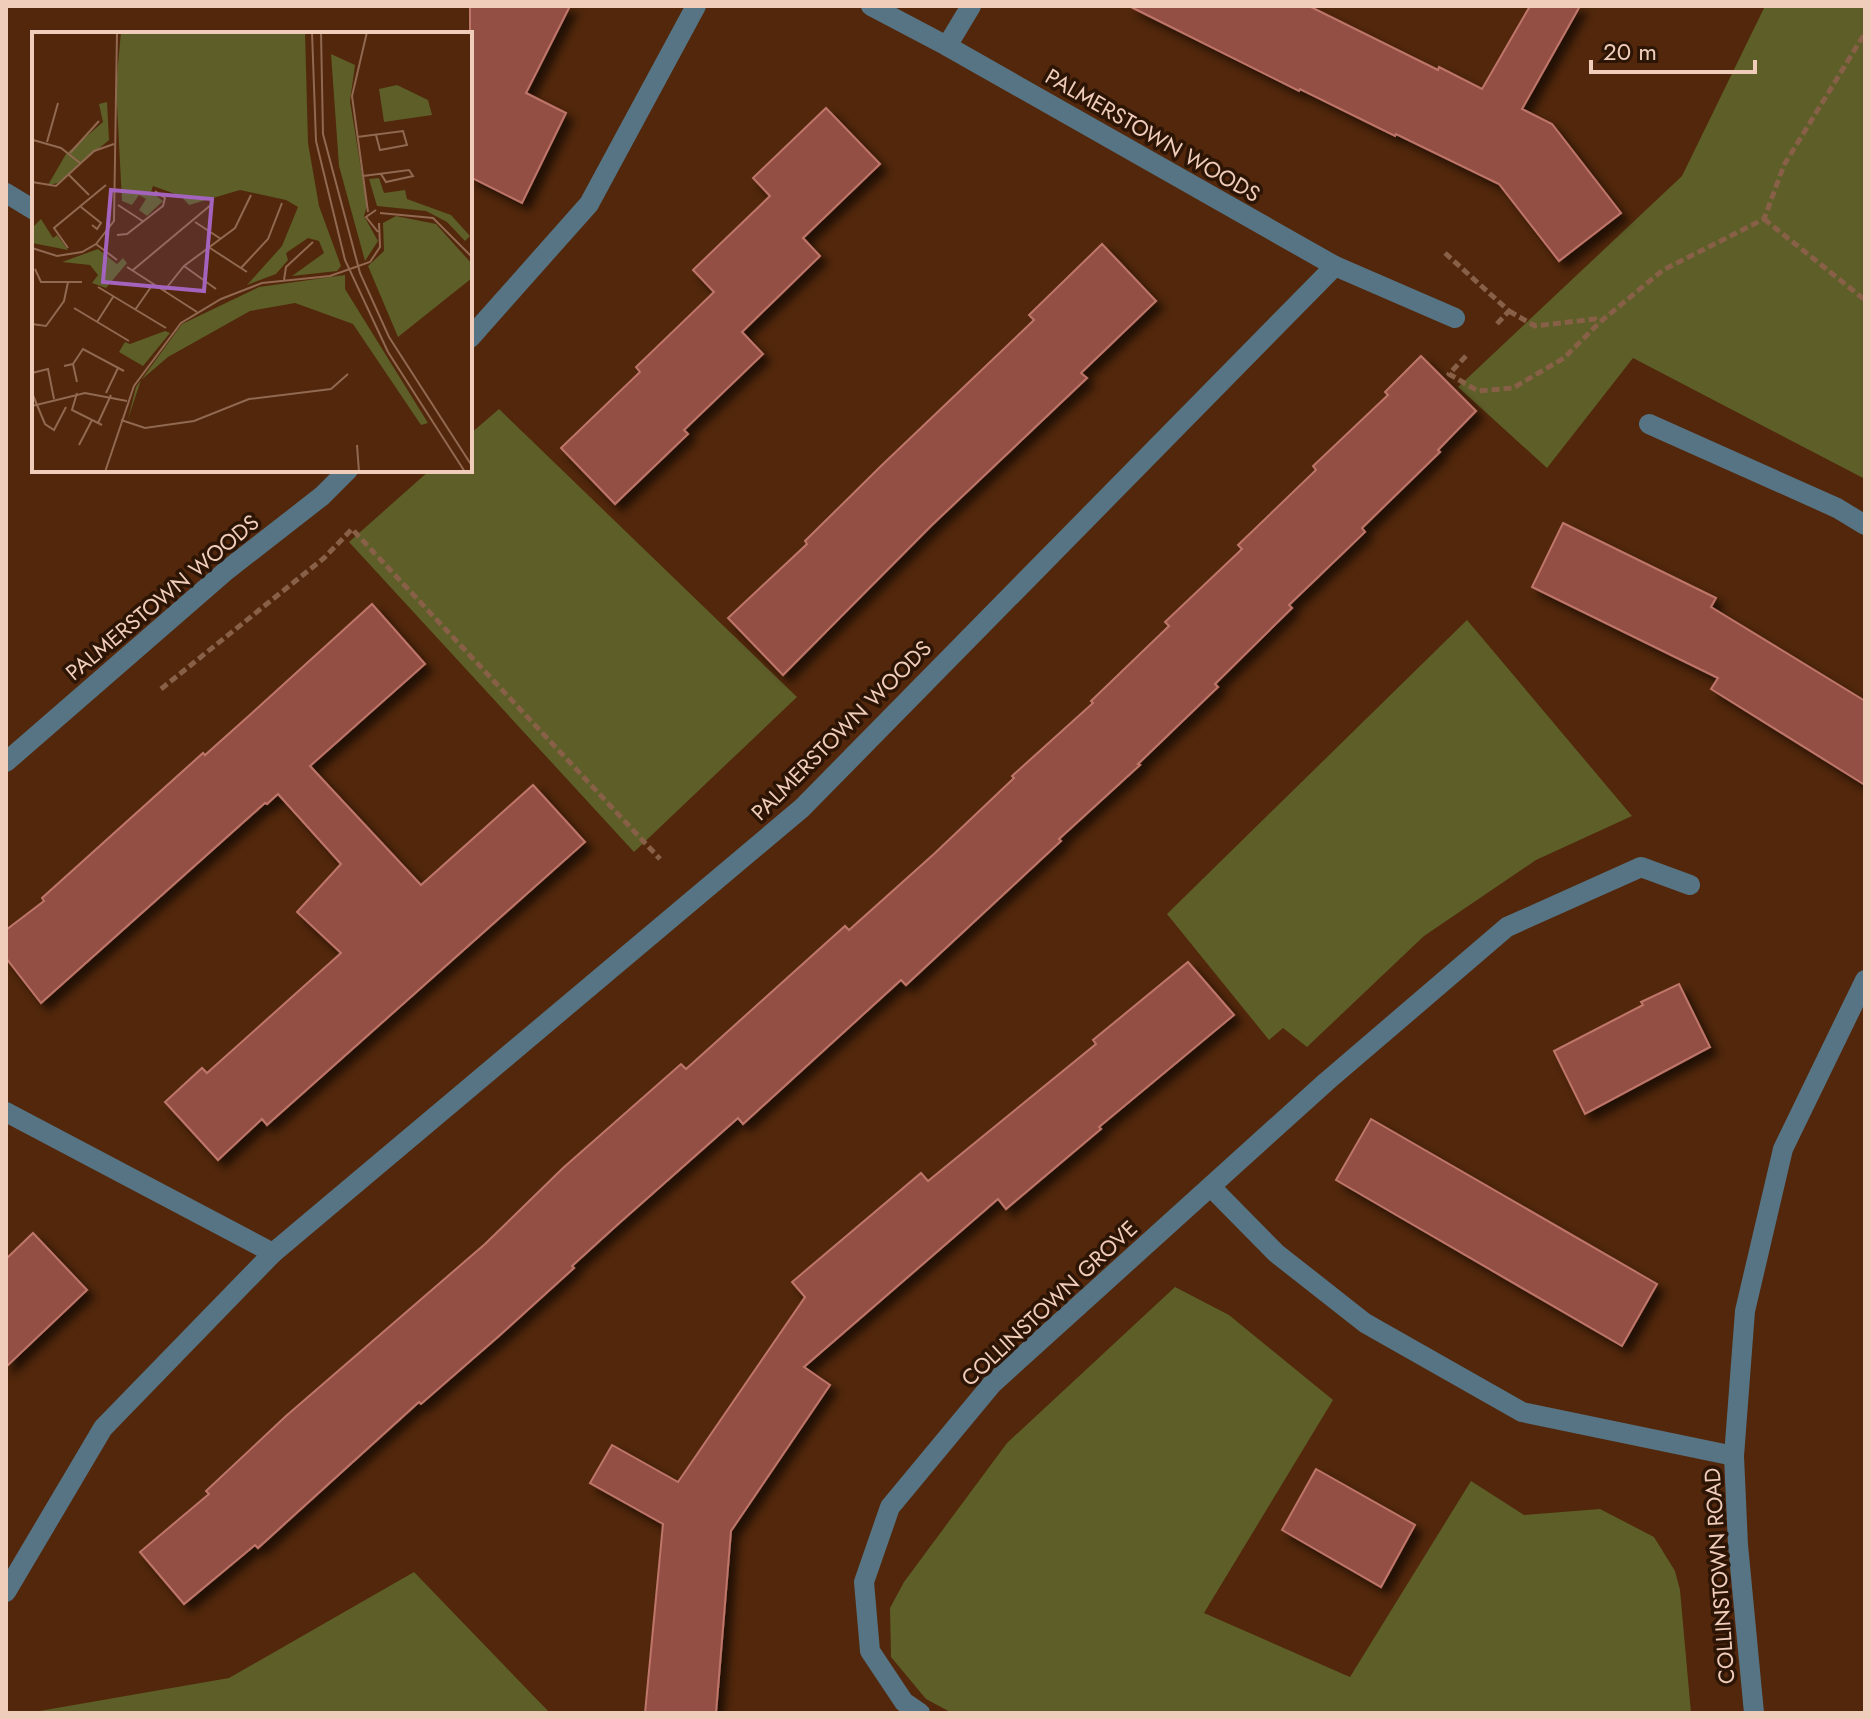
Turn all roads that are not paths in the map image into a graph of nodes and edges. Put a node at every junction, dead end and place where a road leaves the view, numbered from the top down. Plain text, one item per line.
1 (696, 6) edge
2 (871, 6) edge
3 (971, 6) edge
4 (947, 46) junction
5 (6, 193) edge
6 (32, 209) edge
7 (1335, 266) junction
8 (1455, 318) dead end
9 (472, 336) edge
10 (1649, 424) dead end
11 (346, 472) edge
12 (1865, 525) edge
13 (6, 762) edge
14 (1690, 885) dead end
15 (1865, 980) edge
16 (6, 1112) edge
17 (1212, 1188) junction
18 (273, 1253) junction
19 (1734, 1456) junction
20 (6, 1592) edge
21 (920, 1713) edge
22 (1754, 1713) edge

1 - 9 street
2 - 4 street, PALMERSTOWN WOODS
3 - 4 street
4 - 7 street, PALMERSTOWN WOODS
5 - 6 street
7 - 8 street, PALMERSTOWN WOODS
7 - 18 street, PALMERSTOWN WOODS
10 - 12 street
11 - 13 street, PALMERSTOWN WOODS
14 - 17 street, COLLINSTOWN GROVE
15 - 19 street, COLLINSTOWN ROAD
16 - 18 street
17 - 19 street
17 - 21 street, COLLINSTOWN GROVE
18 - 20 street, PALMERSTOWN WOODS
19 - 22 street, COLLINSTOWN ROAD

